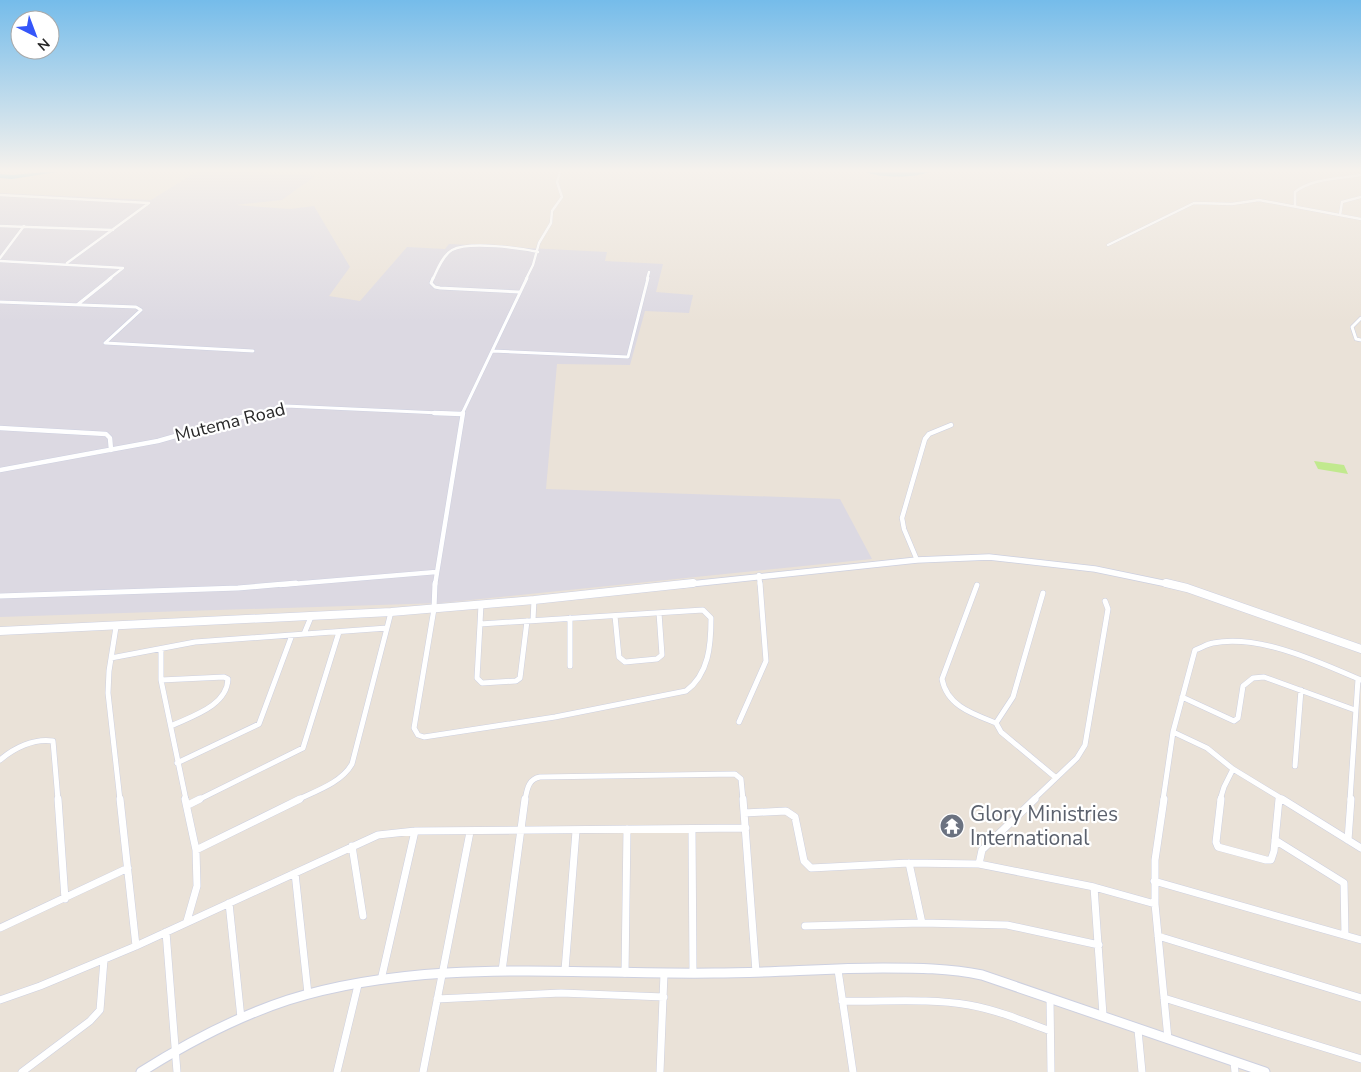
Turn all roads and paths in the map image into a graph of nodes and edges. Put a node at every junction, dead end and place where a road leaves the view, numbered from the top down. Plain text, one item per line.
1 (124, 222) edge
2 (551, 222) edge
3 (1155, 222) edge
4 (0, 226) edge
5 (24, 226) junction
6 (113, 230) junction
7 (1108, 245) dead end
8 (538, 252) junction
9 (0, 260) edge
10 (66, 264) junction
11 (649, 272) dead end
12 (519, 292) junction
13 (0, 302) edge
14 (77, 304) junction
15 (1361, 318) edge
16 (1361, 340) edge
17 (253, 351) dead end
18 (492, 351) junction
19 (462, 414) junction
20 (951, 425) dead end
21 (0, 428) edge
22 (111, 450) junction
23 (0, 470) edge
24 (917, 560) junction
25 (436, 572) junction
26 (759, 575) junction
27 (977, 585) dead end
28 (1043, 593) dead end
29 (0, 596) edge
30 (534, 600) junction
31 (1105, 601) dead end
32 (481, 604) junction
33 (434, 609) junction
34 (391, 612) junction
35 (659, 613) junction
36 (615, 616) junction
37 (311, 618) junction
38 (570, 618) junction
39 (530, 620) junction
40 (480, 624) junction
41 (116, 627) junction
42 (387, 628) junction
43 (0, 631) edge
44 (339, 632) junction
45 (304, 634) junction
46 (292, 635) junction
47 (1361, 649) edge
48 (161, 650) junction
49 (111, 658) junction
50 (570, 666) dead end
51 (1359, 679) edge
52 (161, 680) junction
53 (1301, 690) junction
54 (1182, 697) junction
55 (1355, 710) junction
56 (739, 722) dead end
57 (996, 724) junction
58 (170, 726) junction
59 (1172, 732) junction
60 (0, 760) edge
61 (177, 763) junction
62 (1294, 766) dead end
63 (1234, 769) junction
64 (1055, 777) junction
65 (1279, 798) junction
66 (188, 805) junction
67 (744, 813) junction
68 (746, 828) junction
69 (627, 829) junction
70 (692, 830) junction
71 (415, 831) junction
72 (576, 831) junction
73 (470, 832) junction
74 (520, 832) junction
75 (1275, 840) junction
76 (1348, 840) junction
77 (352, 846) junction
78 (1361, 848) edge
79 (196, 850) junction
80 (909, 863) junction
81 (979, 864) junction
82 (128, 868) junction
83 (295, 873) junction
84 (1154, 881) junction
85 (1094, 887) junction
86 (65, 899) junction
87 (229, 903) junction
88 (1155, 904) junction
89 (364, 916) dead end
90 (188, 921) junction
91 (922, 923) junction
92 (805, 926) dead end
93 (0, 928) edge
94 (166, 932) junction
95 (1345, 935) junction
96 (1158, 936) junction
97 (1361, 940) edge
98 (1099, 945) junction
99 (136, 946) junction
100 (104, 960) junction
101 (838, 968) junction
102 (502, 971) junction
103 (564, 972) junction
104 (756, 972) junction
105 (442, 973) junction
106 (693, 973) junction
107 (625, 974) junction
108 (664, 974) junction
109 (380, 981) junction
110 (359, 983) junction
111 (308, 994) junction
112 (664, 997) junction
113 (1164, 998) junction
114 (1361, 998) edge
115 (438, 999) junction
116 (1050, 999) junction
117 (0, 1000) edge
118 (842, 1001) junction
119 (1103, 1017) junction
120 (241, 1019) junction
121 (1138, 1030) junction
122 (1050, 1031) junction
123 (1168, 1040) junction
124 (174, 1050) junction
125 (1361, 1059) edge
126 (1235, 1067) edge
127 (22, 1072) edge
128 (141, 1072) edge
129 (177, 1072) edge
130 (337, 1072) edge
131 (423, 1072) edge
132 (660, 1072) edge
133 (853, 1072) edge
134 (1051, 1072) edge
135 (1142, 1072) edge
136 (1265, 1072) edge

1 - 6 street
2 - 8 street
3 - 7 street
4 - 5 street
5 - 6 street
5 - 9 street
6 - 10 street
8 - 12 street
8 - 12 street
9 - 10 street
10 - 14 street
11 - 18 street
12 - 18 street
13 - 14 street
14 - 17 street
15 - 16 street
18 - 19 street
19 - 22 street, Mutema Road
19 - 25 street
20 - 24 street
21 - 22 street
22 - 23 street, Mutema Road
24 - 26 main road
24 - 47 main road
25 - 29 street
25 - 33 street
26 - 30 main road
26 - 56 street
27 - 57 street
28 - 57 street
30 - 32 main road
30 - 39 street
31 - 64 street
32 - 33 main road
32 - 40 street
33 - 34 main road
33 - 35 street
34 - 37 main road
34 - 42 street
35 - 36 street
35 - 36 street
36 - 38 street
37 - 41 main road
37 - 45 street
38 - 39 street
38 - 50 street
39 - 40 street
39 - 40 street
41 - 43 main road
41 - 49 street
42 - 44 street
42 - 79 street
44 - 45 street
44 - 66 street
45 - 46 street
46 - 48 street
46 - 61 street
48 - 49 street
48 - 52 street
49 - 82 street
51 - 54 street
51 - 55 street
52 - 58 street
52 - 58 street
53 - 54 street
53 - 55 street
53 - 62 street
54 - 59 street
55 - 76 street
57 - 64 street
58 - 61 street
59 - 63 street
59 - 84 street
60 - 86 street
61 - 66 street
63 - 65 street
63 - 75 street
64 - 81 street
65 - 75 street
65 - 76 street
66 - 79 street
67 - 68 street
67 - 74 street
67 - 80 street
68 - 70 street
68 - 104 street
69 - 70 street
69 - 72 street
69 - 107 street
70 - 106 street
71 - 73 street
71 - 77 street
71 - 109 street
72 - 74 street
72 - 103 street
73 - 74 street
73 - 105 street
74 - 102 street
75 - 95 street
76 - 78 street
77 - 83 street
77 - 89 street
79 - 90 street
80 - 81 street
80 - 91 street
81 - 85 street
82 - 86 street
82 - 99 street
83 - 87 street
83 - 111 street
84 - 88 street
84 - 95 street
85 - 88 street
85 - 98 street
86 - 93 street
87 - 90 street
87 - 120 street
88 - 96 street
90 - 94 street
91 - 92 street
91 - 98 street
94 - 99 street
94 - 124 street
95 - 97 street
96 - 113 street
96 - 114 street
98 - 119 street
99 - 100 street
100 - 117 street
100 - 127 street
101 - 104 main road
101 - 116 main road
101 - 118 street
102 - 103 main road
102 - 105 main road
103 - 107 main road
104 - 106 main road
105 - 109 main road
105 - 115 street
106 - 108 main road
107 - 108 main road
108 - 112 street
109 - 110 main road
110 - 111 main road
110 - 130 street
111 - 120 main road
112 - 115 street
112 - 132 street
113 - 123 street
113 - 125 street
115 - 131 street
116 - 119 main road
116 - 122 street
118 - 122 street
118 - 133 street
119 - 121 main road
120 - 124 main road
121 - 123 main road
121 - 135 street
122 - 134 street
123 - 126 main road
124 - 128 main road
124 - 129 street
126 - 136 main road

